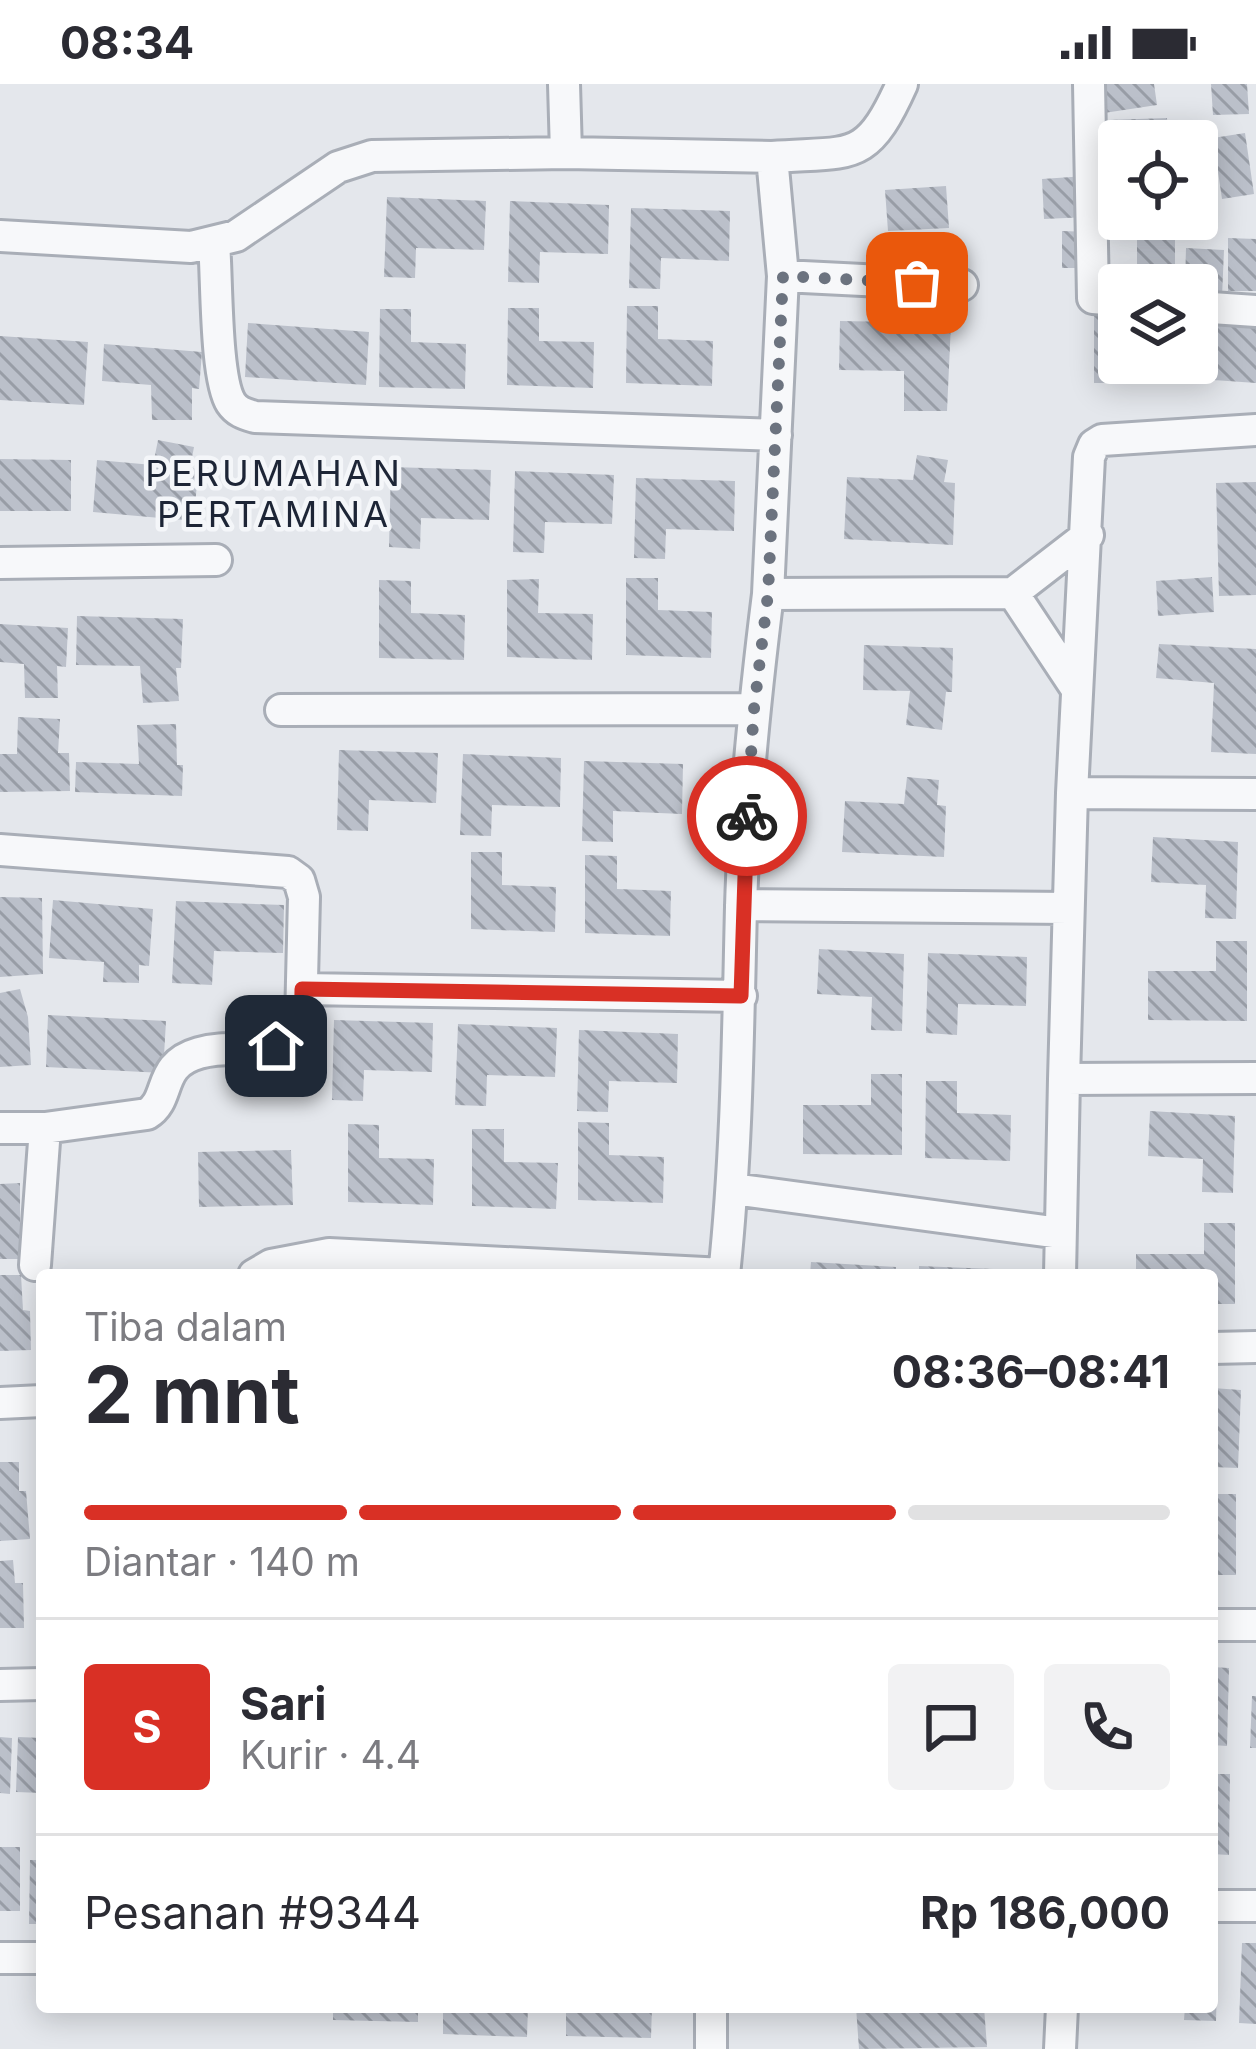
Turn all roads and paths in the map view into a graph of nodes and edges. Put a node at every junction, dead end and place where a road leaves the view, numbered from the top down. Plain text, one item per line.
1 (564, 84) edge
2 (902, 84) edge
3 (1089, 84) edge
4 (566, 153) junction
5 (772, 157) junction
6 (0, 236) edge
7 (214, 243) junction
8 (1103, 264) edge
9 (783, 276) junction
10 (962, 285) dead end
11 (1218, 308) edge
12 (1256, 311) edge
13 (1256, 430) edge
14 (776, 435) junction
15 (1088, 535) junction
16 (216, 560) dead end
17 (0, 563) edge
18 (1013, 593) junction
19 (768, 594) junction
20 (1076, 688) junction
21 (754, 709) junction
22 (281, 710) dead end
23 (1072, 793) junction
24 (1256, 794) edge
25 (0, 850) edge
26 (741, 905) junction
27 (1068, 908) junction
28 (302, 989) junction
29 (741, 996) junction
30 (1256, 1078) edge
31 (1064, 1079) junction
32 (0, 1127) edge
33 (45, 1128) junction
34 (734, 1189) junction
35 (1060, 1233) junction
36 (35, 1265) dead end
37 (263, 1269) edge
38 (611, 1269) edge
39 (725, 1269) edge
40 (1060, 1269) edge
41 (1256, 1347) edge
42 (1218, 1348) edge
43 (36, 1401) edge
44 (0, 1402) edge
45 (1218, 1625) edge
46 (1256, 1625) edge
47 (36, 1684) edge
48 (0, 1685) edge
49 (1218, 1906) edge
50 (1256, 1906) edge
51 (0, 1958) edge
52 (36, 1958) edge
53 (711, 2013) edge
54 (1062, 2013) edge
55 (711, 2049) edge
56 (1060, 2049) edge

1 - 4 street
2 - 5 street
3 - 8 street
4 - 5 street
4 - 7 street
5 - 9 street
6 - 7 street
7 - 14 street
9 - 10 street
9 - 14 street
11 - 12 street
13 - 15 street
14 - 19 street
15 - 18 street
15 - 20 street
16 - 17 street
18 - 19 street
18 - 20 street
19 - 21 street
20 - 23 street
21 - 22 street
21 - 26 street
23 - 24 street
23 - 27 street
25 - 28 street
26 - 27 street
26 - 29 street
27 - 31 street
28 - 29 street
28 - 33 street
29 - 34 street
30 - 31 street
31 - 35 street
32 - 33 street
33 - 36 street
34 - 35 street
34 - 39 street
35 - 40 street
37 - 38 street
41 - 42 street
43 - 44 street
45 - 46 street
47 - 48 street
49 - 50 street
51 - 52 street
53 - 55 street
54 - 56 street

